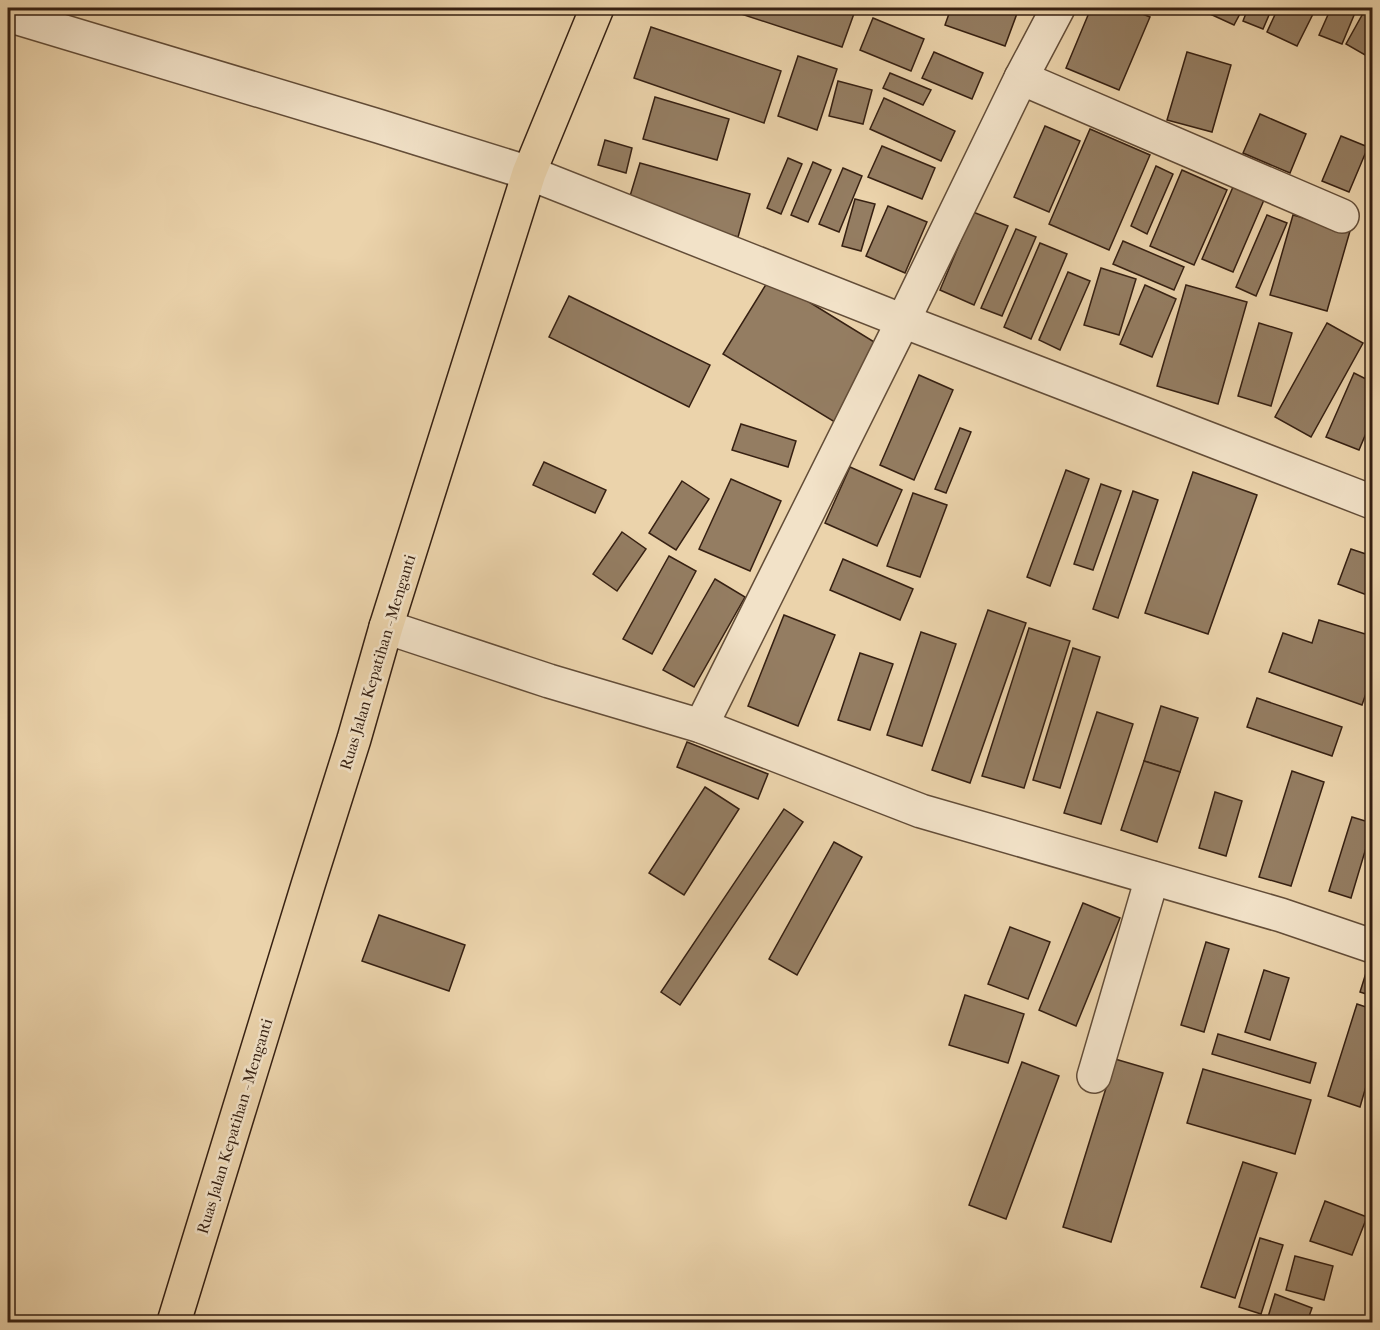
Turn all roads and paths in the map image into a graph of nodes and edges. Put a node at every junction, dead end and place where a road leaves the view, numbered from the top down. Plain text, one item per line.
1 (597, 8) edge
2 (1058, 8) edge
3 (8, 15) edge
4 (1021, 78) junction
5 (529, 173) junction
6 (1342, 216) dead end
7 (903, 321) junction
8 (1372, 502) edge
9 (386, 627) junction
10 (701, 726) junction
11 (1152, 878) junction
12 (1372, 946) edge
13 (1095, 1076) dead end
14 (174, 1323) edge

1 - 5 main road, Ruas Jalan Kepatihan - Menganti
2 - 4 street
3 - 5 street
4 - 6 street
4 - 7 street
5 - 7 street
5 - 9 main road, Ruas Jalan Kepatihan - Menganti
7 - 8 street
7 - 10 street
9 - 10 street
9 - 14 main road, Ruas Jalan Kepatihan - Menganti
10 - 11 street
11 - 12 street
11 - 13 street

